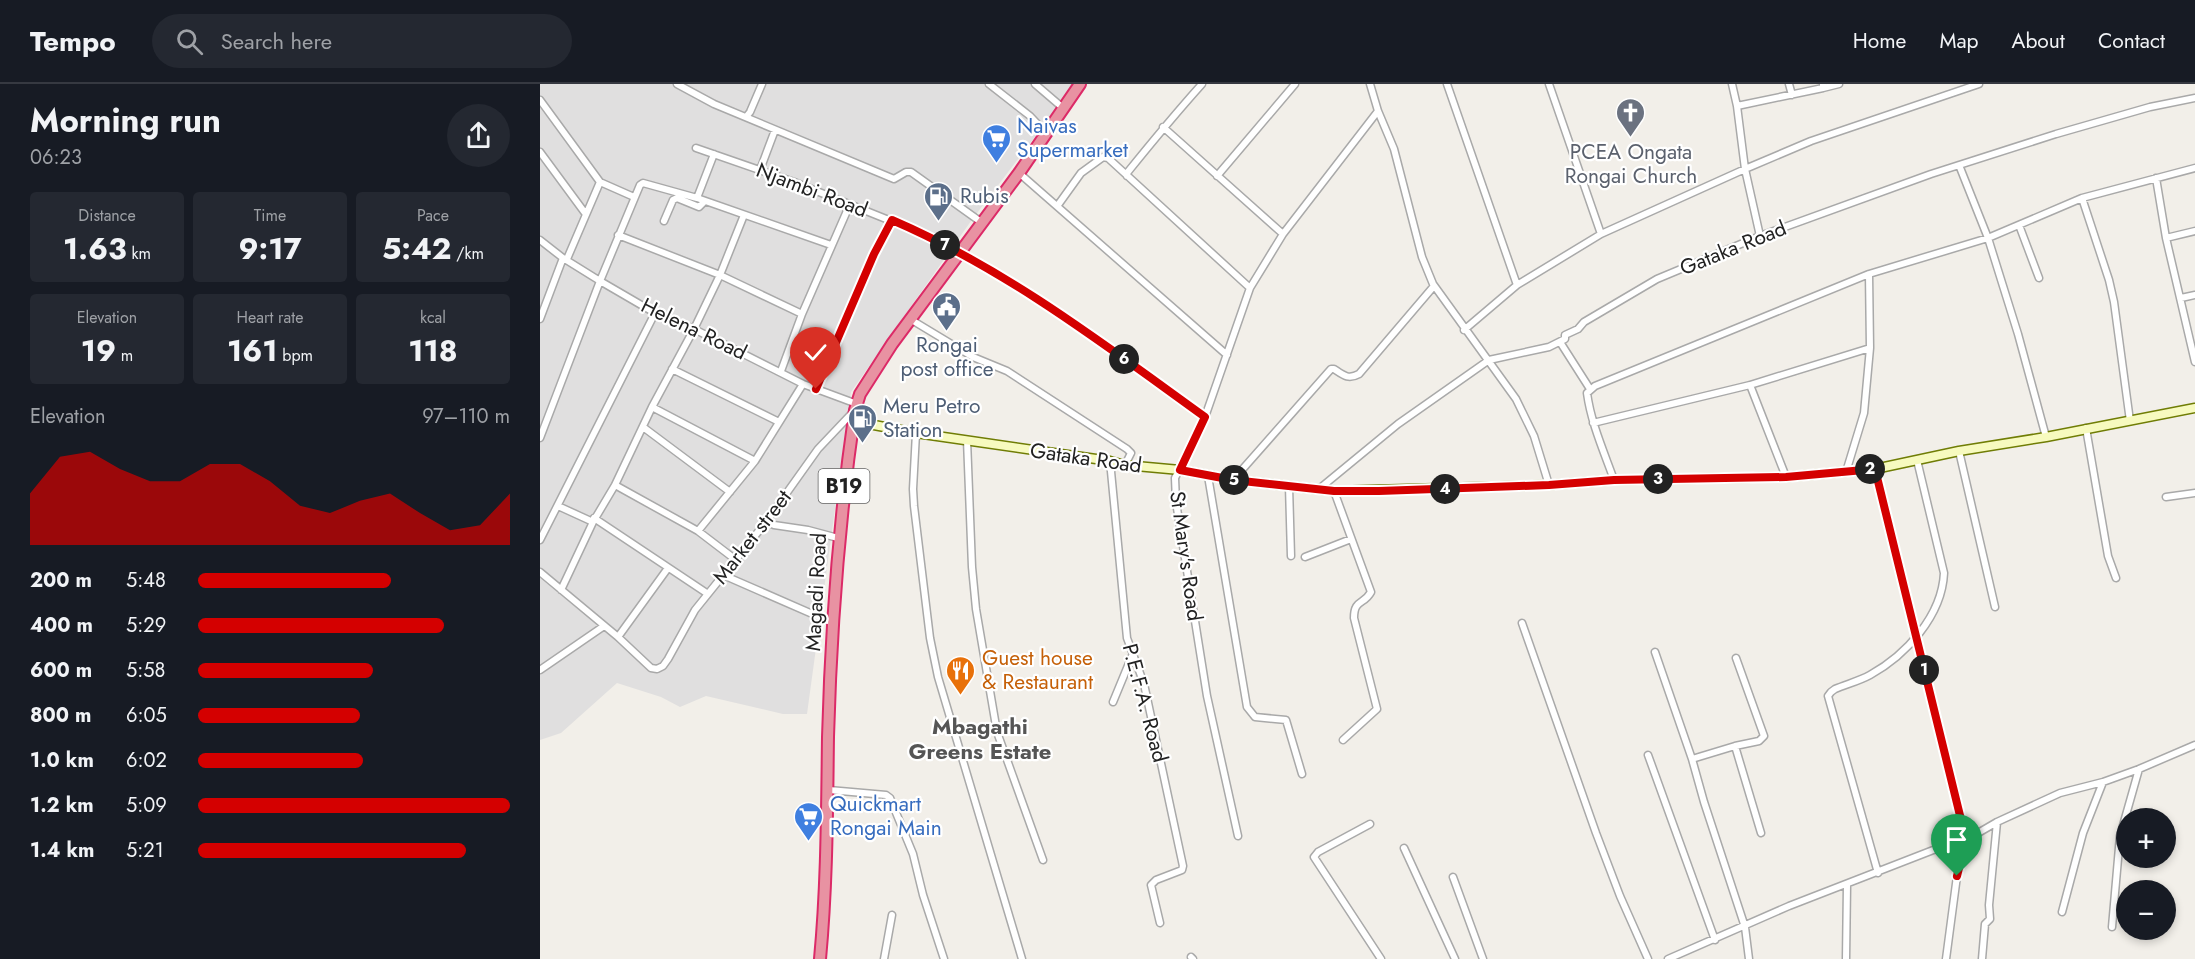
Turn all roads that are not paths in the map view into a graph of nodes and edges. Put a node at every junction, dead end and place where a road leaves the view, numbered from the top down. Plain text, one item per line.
1 (677, 84) edge
2 (762, 84) edge
3 (989, 84) edge
4 (1035, 84) edge
5 (1080, 84) edge
6 (1202, 84) edge
7 (1295, 84) edge
8 (1370, 84) edge
9 (1447, 84) edge
10 (1550, 84) edge
11 (1732, 84) edge
12 (1789, 84) edge
13 (1839, 84) edge
14 (1979, 84) edge
15 (1823, 86) edge
16 (1792, 95) junction
17 (2195, 98) edge
18 (540, 100) edge
19 (1737, 106) junction
20 (1063, 108) junction
21 (1378, 111) junction
22 (746, 117) junction
23 (1163, 127) junction
24 (775, 130) junction
25 (1046, 133) junction
26 (696, 148) dead end
27 (540, 152) edge
28 (714, 154) junction
29 (1959, 165) junction
30 (1745, 168) junction
31 (2195, 168) edge
32 (760, 170) junction
33 (1019, 173) junction
34 (1127, 176) junction
35 (1217, 176) junction
36 (2156, 178) junction
37 (600, 182) junction
38 (634, 197) junction
39 (697, 198) junction
40 (2082, 198) junction
41 (705, 201) junction
42 (850, 204) junction
43 (1058, 205) junction
44 (585, 213) junction
45 (744, 215) junction
46 (892, 220) junction
47 (664, 221) dead end
48 (981, 222) junction
49 (2019, 225) junction
50 (2195, 231) edge
51 (1283, 234) junction
52 (1601, 234) junction
53 (618, 235) junction
54 (1760, 236) junction
55 (1988, 238) junction
56 (2166, 238) junction
57 (540, 240) edge
58 (831, 245) junction
59 (958, 252) junction
60 (565, 258) junction
61 (1869, 274) junction
62 (720, 275) junction
63 (2039, 278) dead end
64 (600, 281) junction
65 (1517, 285) junction
66 (1434, 286) junction
67 (1250, 288) junction
68 (2195, 295) edge
69 (2181, 298) junction
70 (655, 312) junction
71 (802, 314) junction
72 (540, 319) edge
73 (909, 319) junction
74 (694, 329) junction
75 (1464, 330) junction
76 (1560, 342) junction
77 (1870, 348) junction
78 (1227, 355) junction
79 (1489, 360) junction
80 (2195, 361) edge
81 (672, 369) junction
82 (781, 371) junction
83 (803, 384) junction
84 (1750, 385) junction
85 (816, 389) junction
86 (1590, 389) junction
87 (652, 407) junction
88 (2195, 408) edge
89 (855, 412) junction
90 (1205, 417) junction
91 (2130, 421) junction
92 (779, 422) junction
93 (1593, 423) junction
94 (643, 427) junction
95 (2086, 428) junction
96 (916, 433) junction
97 (2046, 437) junction
98 (540, 438) edge
99 (967, 440) junction
100 (1959, 451) junction
101 (1110, 460) junction
102 (1917, 460) junction
103 (755, 461) junction
104 (1125, 465) junction
105 (1875, 469) junction
106 (1180, 470) junction
107 (1846, 472) junction
108 (1208, 476) junction
109 (1786, 477) junction
110 (1233, 480) junction
111 (1614, 480) junction
112 (615, 485) junction
113 (1549, 485) junction
114 (1289, 486) junction
115 (1319, 489) junction
116 (1334, 491) junction
117 (730, 492) junction
118 (2195, 493) edge
119 (2166, 497) dead end
120 (558, 506) junction
121 (594, 520) junction
122 (766, 522) junction
123 (698, 531) junction
124 (838, 538) junction
125 (1351, 539) junction
126 (540, 540) edge
127 (1291, 556) dead end
128 (1305, 557) dead end
129 (736, 560) junction
130 (668, 568) junction
131 (540, 572) edge
132 (723, 574) junction
133 (2116, 578) dead end
134 (561, 590) junction
135 (708, 594) junction
136 (1995, 607) dead end
137 (833, 623) junction
138 (1522, 623) dead end
139 (604, 626) junction
140 (618, 637) junction
141 (1916, 639) junction
142 (1655, 652) dead end
143 (1132, 656) junction
144 (1737, 658) dead end
145 (540, 670) edge
146 (1113, 702) dead end
147 (1343, 740) dead end
148 (2195, 744) edge
149 (1734, 746) junction
150 (1648, 755) dead end
151 (1692, 759) junction
152 (2139, 769) junction
153 (1302, 774) dead end
154 (2103, 782) junction
155 (829, 790) junction
156 (1997, 822) junction
157 (1370, 824) dead end
158 (1761, 833) dead end
159 (1238, 836) dead end
160 (1966, 840) junction
161 (1404, 848) dead end
162 (1043, 860) dead end
163 (1878, 873) junction
164 (1453, 877) dead end
165 (1847, 885) junction
166 (2062, 912) dead end
167 (892, 915) dead end
168 (1160, 923) dead end
169 (1745, 927) junction
170 (2112, 927) dead end
171 (1715, 940) junction
172 (1679, 957) edge
173 (819, 959) edge
174 (884, 959) edge
175 (944, 959) edge
176 (1022, 959) edge
177 (1381, 959) edge
178 (1455, 959) edge
179 (1483, 959) edge
180 (1648, 959) edge
181 (1668, 959) edge
182 (1749, 959) edge
183 (1846, 959) edge
184 (1946, 959) edge
185 (1982, 959) edge

1 - 22 street
2 - 22 street
3 - 25 street
4 - 20 street
5 - 20 highway, Magadi Road / B19
6 - 23 street
7 - 35 street
8 - 21 street
9 - 65 street
10 - 52 street
11 - 19 street
12 - 16 street
13 - 15 street
14 - 30 street
15 - 16 street
16 - 19 street
17 - 29 street, Gataka Road
18 - 37 street
19 - 30 street
20 - 25 highway, Magadi Road / B19
21 - 51 street, St Mary's Road
21 - 66 street
22 - 24 street
23 - 34 street
23 - 35 street
24 - 32 street
24 - 48 street
25 - 33 highway, Magadi Road / B19
26 - 28 street, Njambi Road
27 - 44 street
28 - 32 street, Njambi Road
28 - 39 street
29 - 54 street, Gataka Road
29 - 55 street
30 - 52 street
30 - 54 street
31 - 36 street
32 - 42 street, Njambi Road
33 - 43 street
33 - 48 highway, Magadi Road / B19
34 - 43 street
34 - 67 street
35 - 51 street
36 - 40 street
36 - 56 street
37 - 38 street
37 - 44 street
38 - 39 street
38 - 53 street
39 - 41 street
40 - 49 street
40 - 91 street
41 - 45 street
41 - 47 street
42 - 46 street, Njambi Road
42 - 58 street
43 - 78 street
44 - 60 street
45 - 58 street
45 - 62 street
46 - 59 street, Njambi Road
46 - 85 street
48 - 59 highway, Magadi Road / B19
49 - 55 street
49 - 63 street
50 - 56 street
51 - 67 street, St Mary's Road
52 - 65 street
53 - 62 street
53 - 64 street
54 - 76 street, Gataka Road
55 - 61 street
55 - 97 street
56 - 69 street
57 - 60 street, Helena Road
58 - 71 street
59 - 73 highway, Magadi Road / B19
59 - 90 street, Njambi Road
60 - 64 street, Helena Road
60 - 72 street
61 - 77 street
61 - 86 street
62 - 71 street
62 - 74 street
64 - 70 street, Helena Road
64 - 98 street
65 - 75 street
66 - 75 street
66 - 110 street
67 - 78 street, St Mary's Road
68 - 69 street
69 - 80 street
70 - 74 street, Helena Road
70 - 120 street
71 - 82 street
73 - 89 highway, Magadi Road / B19
73 - 104 street
74 - 81 street
74 - 82 street, Helena Road
75 - 79 street
76 - 79 street, Gataka Road
76 - 86 street
77 - 84 street
77 - 107 street
78 - 90 street, St Mary's Road
79 - 113 street
79 - 115 street, Gataka Road
81 - 87 street
81 - 92 street
82 - 83 street, Helena Road
83 - 85 street, Helena Road
83 - 92 street
84 - 93 street
84 - 109 street
85 - 89 street, Helena Road
86 - 93 street
87 - 94 street
87 - 103 street
88 - 91 street, Gataka Road
89 - 96 street, Gataka Road
89 - 122 street, Market street
89 - 124 highway, Magadi Road / B19
90 - 106 street, St Mary's Road
91 - 95 street, Gataka Road
92 - 103 street
93 - 111 street
94 - 112 street
94 - 117 street
95 - 97 street, Gataka Road
95 - 133 street
96 - 99 street, Gataka Road
96 - 176 street
97 - 100 street, Gataka Road
99 - 101 street, Gataka Road
99 - 162 street
100 - 102 street, Gataka Road
100 - 136 street
101 - 104 street, Gataka Road
101 - 143 street, P.E.F.A. Road
102 - 105 street, Gataka Road
102 - 141 street
103 - 117 street
104 - 106 street, Gataka Road
105 - 107 street, Gataka Road
105 - 141 street
106 - 108 street, Gataka Road
106 - 159 street, St Mary's Road
107 - 109 street, Gataka Road
108 - 110 street, Gataka Road
108 - 153 street
109 - 111 street, Gataka Road
110 - 114 street, Gataka Road
111 - 113 street, Gataka Road
112 - 121 street
112 - 123 street
113 - 116 street, Gataka Road
114 - 115 street, Gataka Road
114 - 127 street
115 - 116 street, Gataka Road
116 - 125 street
117 - 123 street
118 - 119 street
120 - 121 street
120 - 126 street
121 - 130 street
121 - 134 street
122 - 124 street
122 - 129 street, Market street
123 - 129 street
124 - 137 highway, Magadi Road / B19
125 - 128 street
125 - 147 street
129 - 132 street, Market street
130 - 135 street
130 - 140 street
131 - 134 street
132 - 135 street, Market street
132 - 137 street
134 - 139 street
135 - 140 street, Market street
137 - 155 highway, Magadi Road / B19
138 - 180 street
139 - 140 street
139 - 145 street
141 - 160 street
141 - 163 street
142 - 151 street
143 - 146 street
143 - 168 street, P.E.F.A. Road
144 - 149 street
148 - 152 street
149 - 151 street
149 - 158 street
150 - 171 street
151 - 169 street
152 - 154 street
152 - 170 street
154 - 156 street
154 - 166 street
155 - 173 highway, Magadi Road / B19
155 - 175 street
156 - 160 street
156 - 185 street
157 - 177 street
160 - 163 street
160 - 184 street
161 - 178 street
163 - 165 street
164 - 179 street
165 - 169 street
165 - 183 street
167 - 174 street
169 - 171 street
169 - 182 street
171 - 172 street
172 - 181 street

